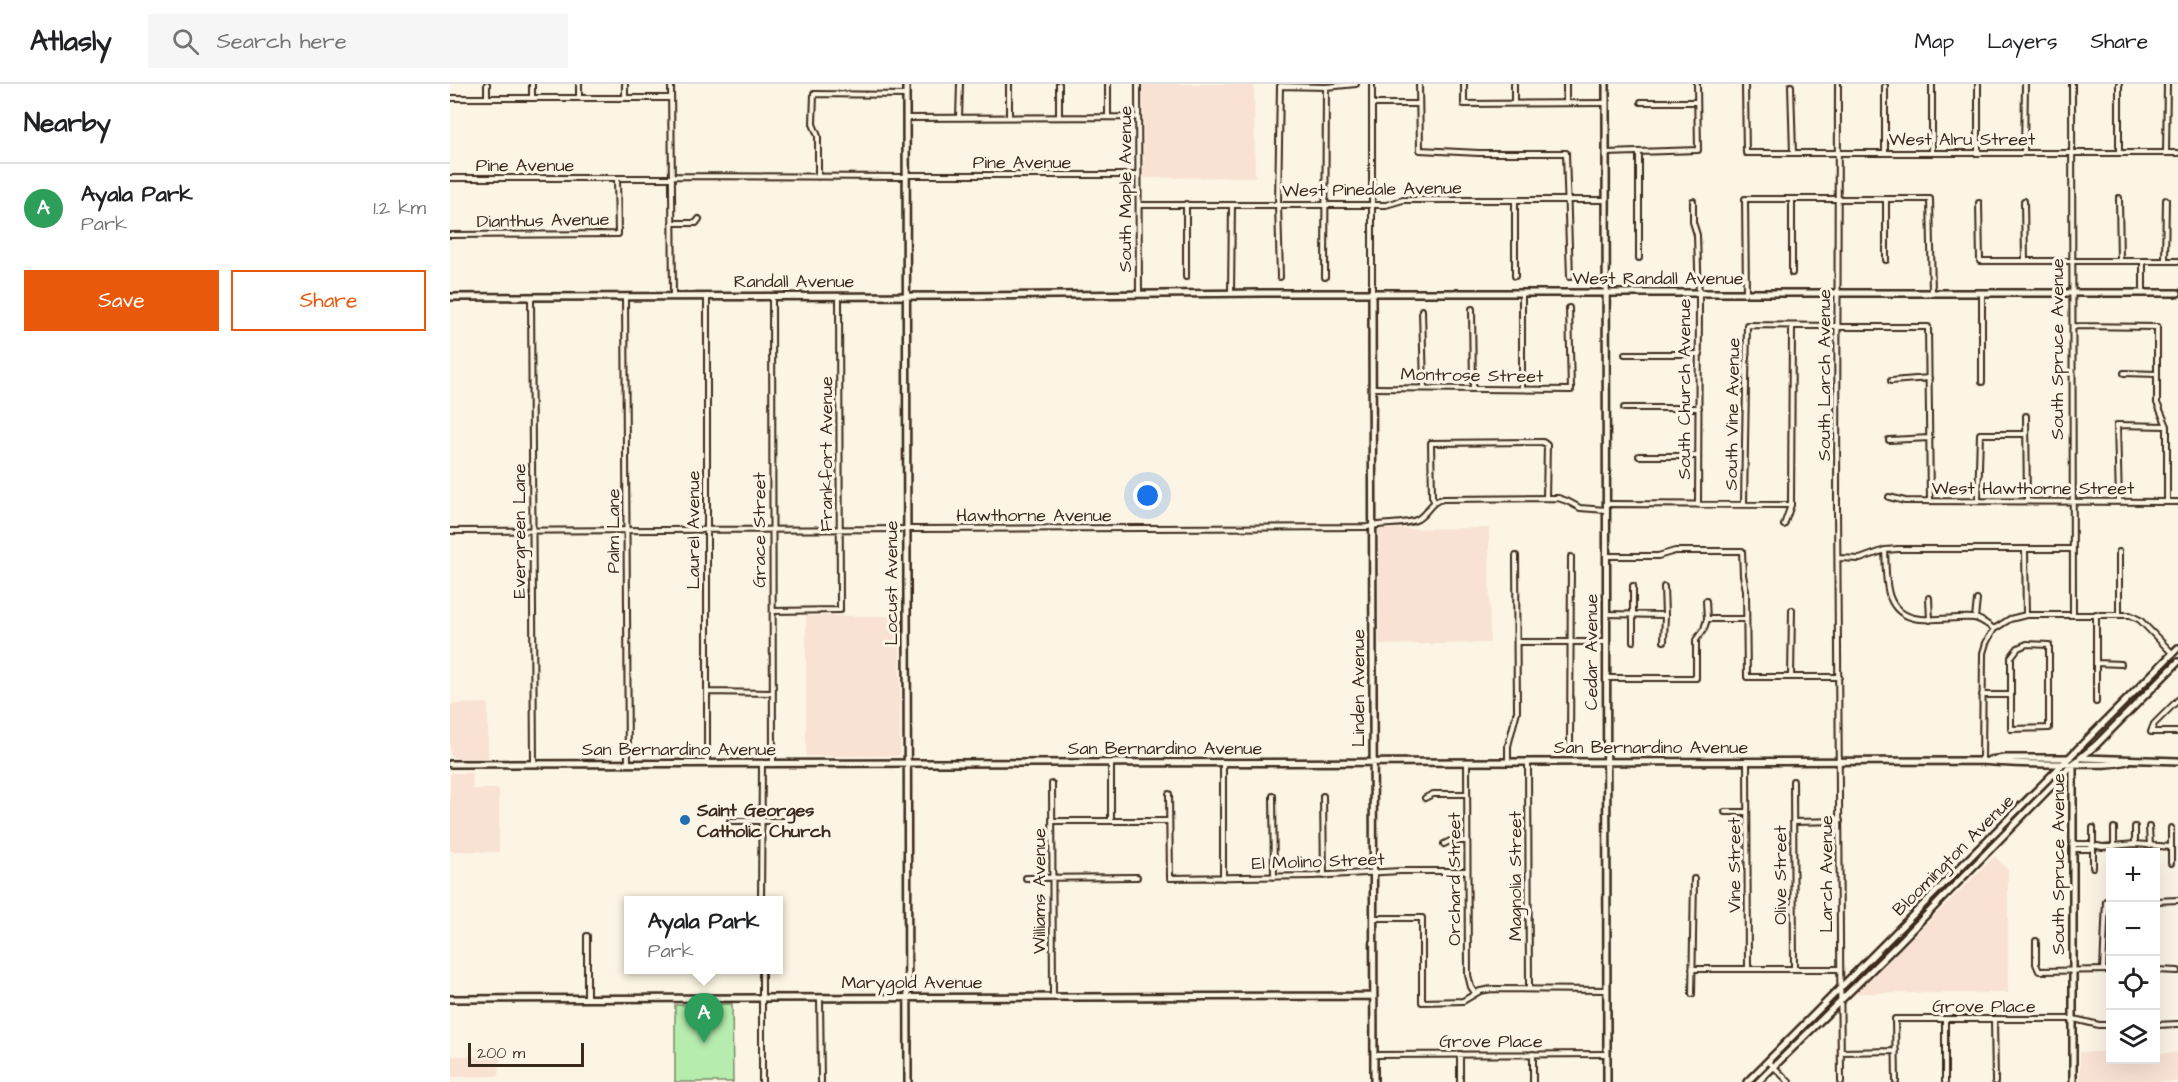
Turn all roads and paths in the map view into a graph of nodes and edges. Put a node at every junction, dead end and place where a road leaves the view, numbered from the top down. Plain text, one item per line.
1 (487, 84) edge
2 (532, 84) edge
3 (579, 84) edge
4 (625, 84) edge
5 (671, 84) edge
6 (906, 84) edge
7 (960, 84) edge
8 (1009, 84) edge
9 (1059, 84) edge
10 (1108, 84) edge
11 (1138, 84) edge
12 (1356, 84) edge
13 (1372, 84) edge
14 (1419, 84) edge
15 (1464, 84) edge
16 (1514, 84) edge
17 (1566, 84) edge
18 (1606, 84) edge
19 (1697, 84) edge
20 (1838, 84) edge
21 (1932, 84) edge
22 (1978, 84) edge
23 (2025, 84) edge
24 (2072, 84) edge
25 (2119, 84) edge
26 (2167, 84) edge
27 (1745, 86) dead end
28 (1791, 86) dead end
29 (1885, 86) dead end
30 (1326, 87) junction
31 (906, 95) junction
32 (450, 98) edge
33 (487, 98) junction
34 (532, 98) junction
35 (579, 98) junction
36 (625, 98) junction
37 (671, 98) junction
38 (1641, 102) dead end
39 (1697, 102) junction
40 (1514, 103) junction
41 (1566, 103) junction
42 (1605, 103) junction
43 (1372, 104) junction
44 (1418, 104) junction
45 (1009, 117) junction
46 (1059, 117) junction
47 (1108, 117) junction
48 (1138, 117) junction
49 (906, 118) junction
50 (959, 118) junction
51 (1606, 153) junction
52 (1639, 153) junction
53 (1793, 153) junction
54 (1838, 153) junction
55 (1886, 153) junction
56 (1932, 153) junction
57 (1978, 153) junction
58 (2024, 153) junction
59 (2072, 153) junction
60 (2119, 153) junction
61 (2166, 153) junction
62 (2178, 153) edge
63 (1138, 175) junction
64 (905, 176) junction
65 (672, 177) junction
66 (818, 177) junction
67 (450, 178) edge
68 (617, 178) junction
69 (2119, 198) dead end
70 (1792, 199) junction
71 (1838, 199) junction
72 (1886, 199) junction
73 (1515, 200) junction
74 (1566, 200) junction
75 (1605, 200) junction
76 (2166, 200) dead end
77 (1693, 201) dead end
78 (2024, 201) dead end
79 (1979, 203) dead end
80 (1186, 204) junction
81 (1278, 204) junction
82 (1372, 204) junction
83 (1140, 205) junction
84 (1232, 205) junction
85 (1325, 205) junction
86 (699, 219) dead end
87 (672, 223) junction
88 (450, 234) edge
89 (1639, 258) dead end
90 (1886, 260) dead end
91 (2025, 261) junction
92 (2072, 261) junction
93 (2120, 261) junction
94 (2143, 261) junction
95 (2165, 261) junction
96 (2178, 261) edge
97 (1792, 273) dead end
98 (1515, 276) dead end
99 (1186, 277) dead end
100 (1280, 277) dead end
101 (1325, 277) dead end
102 (1570, 277) dead end
103 (1838, 292) junction
104 (1932, 292) junction
105 (1982, 292) junction
106 (2073, 292) junction
107 (1231, 293) junction
108 (1605, 293) junction
109 (1698, 293) junction
110 (1746, 293) junction
111 (2178, 293) edge
112 (1139, 294) junction
113 (1372, 294) junction
114 (1522, 294) junction
115 (2143, 294) junction
116 (673, 296) junction
117 (707, 296) junction
118 (905, 296) junction
119 (450, 297) edge
120 (531, 297) junction
121 (625, 297) junction
122 (772, 297) junction
123 (840, 297) junction
124 (1569, 308) dead end
125 (1472, 309) dead end
126 (1422, 310) dead end
127 (1837, 326) junction
128 (2073, 326) junction
129 (1792, 327) junction
130 (1625, 354) dead end
131 (1700, 354) junction
132 (2124, 373) dead end
133 (2157, 374) junction
134 (1929, 378) junction
135 (1891, 381) dead end
136 (1982, 382) dead end
137 (1373, 388) junction
138 (1424, 388) junction
139 (1473, 388) junction
140 (1522, 389) junction
141 (1624, 408) dead end
142 (1699, 408) junction
143 (2025, 416) dead end
144 (2167, 426) junction
145 (2025, 434) junction
146 (1930, 438) junction
147 (1888, 440) dead end
148 (1640, 456) dead end
149 (1698, 456) junction
150 (1889, 497) dead end
151 (1546, 498) junction
152 (1434, 501) junction
153 (1930, 501) junction
154 (1978, 501) junction
155 (2026, 501) junction
156 (2119, 501) junction
157 (2072, 502) junction
158 (2167, 502) junction
159 (2178, 502) edge
160 (1744, 504) junction
161 (1698, 505) junction
162 (1791, 505) junction
163 (1606, 507) junction
164 (1372, 525) junction
165 (1784, 525) dead end
166 (533, 530) junction
167 (626, 530) junction
168 (706, 530) junction
169 (772, 530) junction
170 (840, 530) junction
171 (906, 530) junction
172 (450, 531) edge
173 (2025, 549) junction
174 (2073, 549) junction
175 (1886, 550) junction
176 (2119, 552) dead end
177 (1516, 556) dead end
178 (1606, 556) junction
179 (1571, 557) dead end
180 (1839, 558) junction
181 (1633, 586) dead end
182 (1664, 587) dead end
183 (1929, 598) dead end
184 (1977, 600) dead end
185 (1706, 601) dead end
186 (1792, 610) dead end
187 (773, 611) junction
188 (1606, 614) junction
189 (1632, 614) junction
190 (2073, 614) junction
191 (2096, 614) junction
192 (2119, 614) junction
193 (1665, 615) junction
194 (2026, 615) junction
195 (1975, 618) junction
196 (1707, 619) junction
197 (1746, 619) junction
198 (1930, 620) junction
199 (1994, 629) junction
200 (1633, 640) dead end
201 (1664, 641) dead end
202 (1517, 642) junction
203 (1570, 642) junction
204 (1606, 642) junction
205 (2178, 648) edge
206 (2173, 654) junction
207 (2178, 662) edge
208 (2096, 663) junction
209 (2121, 663) dead end
210 (1839, 665) joint
211 (1791, 677) junction
212 (1839, 677) junction
213 (1606, 678) junction
214 (707, 692) junction
215 (773, 693) junction
216 (1982, 695) junction
217 (2011, 695) junction
218 (2178, 699) edge
219 (2096, 702) dead end
220 (2178, 732) edge
221 (2096, 745) junction
222 (1570, 746) dead end
223 (2081, 758) junction
224 (2101, 758) junction
225 (1982, 761) junction
226 (2072, 761) junction
227 (2128, 761) junction
228 (2178, 761) edge
229 (1223, 762) junction
230 (1373, 762) junction
231 (1467, 762) junction
232 (1508, 762) junction
233 (1528, 762) junction
234 (1607, 762) junction
235 (1747, 762) junction
236 (1839, 762) junction
237 (1111, 763) junction
238 (450, 764) edge
239 (628, 764) junction
240 (707, 764) junction
241 (762, 764) junction
242 (773, 764) junction
243 (907, 764) junction
244 (2044, 764) junction
245 (2064, 764) junction
246 (534, 765) junction
247 (2050, 778) junction
248 (1793, 781) dead end
249 (1053, 784) dead end
250 (1169, 794) dead end
251 (1467, 794) junction
252 (1273, 796) dead end
253 (1323, 796) dead end
254 (1425, 798) dead end
255 (1725, 812) dead end
256 (1748, 812) junction
257 (761, 820) junction
258 (730, 821) dead end
259 (790, 821) dead end
260 (1053, 821) junction
261 (1111, 821) junction
262 (1169, 821) junction
263 (1840, 821) junction
264 (1793, 822) junction
265 (2135, 827) dead end
266 (2149, 827) dead end
267 (2093, 828) dead end
268 (2114, 828) dead end
269 (2171, 828) dead end
270 (1467, 841) junction
271 (1985, 843) junction
272 (1444, 844) dead end
273 (2135, 844) junction
274 (2093, 846) junction
275 (2150, 846) junction
276 (2074, 847) junction
277 (2114, 847) junction
278 (2171, 847) junction
279 (2171, 863) dead end
280 (1972, 867) junction
281 (2093, 867) dead end
282 (1467, 871) junction
283 (1373, 873) junction
284 (1324, 876) junction
285 (1137, 877) dead end
286 (1274, 877) junction
287 (1026, 878) dead end
288 (1053, 878) junction
289 (1223, 878) junction
290 (1694, 879) dead end
291 (762, 896) edge
292 (2160, 900) edge
293 (2178, 900) edge
294 (2108, 902) edge
295 (1920, 909) junction
296 (1926, 915) junction
297 (1374, 918) junction
298 (587, 936) dead end
299 (2036, 941) dead end
300 (1692, 969) junction
301 (1748, 969) junction
302 (1794, 969) junction
303 (1840, 969) junction
304 (2103, 970) joint
305 (2160, 970) edge
306 (2178, 970) edge
307 (2074, 971) junction
308 (762, 974) edge
309 (1840, 988) junction
310 (1529, 989) junction
311 (1607, 990) junction
312 (1475, 993) junction
313 (1692, 994) dead end
314 (1374, 996) junction
315 (762, 997) junction
316 (820, 997) junction
317 (907, 997) junction
318 (1053, 997) junction
319 (586, 998) junction
320 (450, 999) edge
321 (1840, 1000) junction
322 (1945, 1019) junction
323 (1994, 1019) junction
324 (2074, 1019) junction
325 (2178, 1024) edge
326 (2106, 1025) edge
327 (2160, 1025) edge
328 (1896, 1051) junction
329 (1841, 1052) junction
330 (1460, 1054) junction
331 (1533, 1054) junction
332 (1607, 1054) junction
333 (1374, 1055) junction
334 (1768, 1061) junction
335 (1773, 1067) junction
336 (762, 1082) edge
337 (821, 1082) edge
338 (908, 1082) edge
339 (1374, 1082) edge
340 (1460, 1082) edge
341 (1533, 1082) edge
342 (1607, 1082) edge
343 (1747, 1082) edge
344 (1758, 1082) edge
345 (1789, 1082) edge
346 (1841, 1082) edge
347 (1896, 1082) edge
348 (1946, 1082) edge
349 (1995, 1082) edge
350 (2073, 1082) edge

1 - 33 street
2 - 34 street
3 - 35 street
4 - 36 street
5 - 37 street
6 - 31 street, Locust Avenue
7 - 50 street
8 - 45 street
9 - 46 street
10 - 47 street
11 - 48 street, South Maple Avenue
12 - 30 street
13 - 43 street
14 - 44 street
15 - 40 street
16 - 40 street
17 - 41 street
18 - 42 street, Cedar Avenue
19 - 39 street
20 - 54 street, South Larch Avenue
21 - 56 street
22 - 57 street
23 - 58 street
24 - 59 street, South Spruce Avenue
25 - 60 street
26 - 61 street
27 - 53 street, West Alru Street
28 - 53 street
29 - 55 street
30 - 81 street
30 - 85 street
31 - 49 street, Locust Avenue
31 - 66 street
32 - 33 street
33 - 34 street
34 - 35 street
35 - 36 street
36 - 37 street
37 - 65 street
38 - 39 street
39 - 52 street
40 - 41 street
41 - 42 street
42 - 51 street, Cedar Avenue
43 - 44 street
43 - 82 street
44 - 74 street
45 - 46 street
45 - 50 street
46 - 47 street
47 - 48 street
48 - 63 street, South Maple Avenue
49 - 50 street
49 - 64 street, Locust Avenue
51 - 52 street
51 - 75 street, Cedar Avenue
52 - 89 street
53 - 54 street, West Alru Street
54 - 55 street, West Alru Street
54 - 71 street, South Larch Avenue
55 - 56 street, West Alru Street
56 - 57 street, West Alru Street
57 - 58 street, West Alru Street
58 - 59 street, West Alru Street
59 - 60 street, West Alru Street
59 - 92 street, South Spruce Avenue
60 - 61 street, West Alru Street
61 - 62 street, West Alru Street
63 - 64 street, Pine Avenue
63 - 83 street, South Maple Avenue
64 - 66 street, Pine Avenue
64 - 118 street, Locust Avenue
65 - 66 street, Pine Avenue
65 - 68 street, Pine Avenue
65 - 87 street
67 - 68 street, Pine Avenue
68 - 88 street, Dianthus Avenue
69 - 93 street
70 - 71 street
70 - 97 street
70 - 110 street
71 - 72 street
71 - 103 street, South Larch Avenue
72 - 90 street
72 - 104 street
73 - 74 street, West Pinedale Avenue
73 - 82 street, West Pinedale Avenue
73 - 98 street
74 - 75 street, West Pinedale Avenue
74 - 102 street
75 - 108 street, Cedar Avenue
76 - 95 street
77 - 109 street, South Church Avenue
78 - 91 street
79 - 91 street
80 - 83 street, West Pinedale Avenue
80 - 84 street, West Pinedale Avenue
80 - 99 street
81 - 84 street, West Pinedale Avenue
81 - 85 street, West Pinedale Avenue
81 - 100 street
82 - 85 street, West Pinedale Avenue
82 - 113 street
83 - 112 street, South Maple Avenue
84 - 107 street
85 - 101 street
86 - 87 street
87 - 116 street
91 - 92 street
92 - 93 street
92 - 106 street, South Spruce Avenue
93 - 94 street
94 - 95 street
94 - 115 street
95 - 96 street
103 - 104 street, West Randall Avenue
103 - 110 street, West Randall Avenue
103 - 127 street, South Larch Avenue
104 - 105 street, West Randall Avenue
105 - 106 street, West Randall Avenue
105 - 136 street
106 - 115 street, West Randall Avenue
106 - 128 street, South Spruce Avenue
107 - 112 street, West Randall Avenue
107 - 113 street, West Randall Avenue
108 - 109 street, West Randall Avenue
108 - 114 street, West Randall Avenue
108 - 163 street, Cedar Avenue
109 - 110 street, West Randall Avenue
109 - 131 street, South Church Avenue
111 - 115 street, West Randall Avenue
112 - 118 street, Randall Avenue
113 - 114 street, West Randall Avenue
113 - 137 street, Linden Avenue
114 - 140 street
116 - 117 street, Randall Avenue
116 - 121 street, Randall Avenue
117 - 122 street, Randall Avenue
117 - 168 street, Laurel Avenue
118 - 123 street, Randall Avenue
118 - 171 street, Locust Avenue
119 - 120 street, Randall Avenue
120 - 121 street, Randall Avenue
120 - 166 street, Evergreen Lane
121 - 167 street, Palm Lane
122 - 123 street, Randall Avenue
122 - 169 street, Grace Street
123 - 170 street, Frankfort Avenue
124 - 140 street, Montrose Street
125 - 139 street
126 - 138 street
127 - 129 street
127 - 134 street
127 - 180 street, South Larch Avenue
128 - 133 street
128 - 157 street, South Spruce Avenue
129 - 160 street, South Vine Avenue
129 - 162 street
130 - 131 street
131 - 142 street, South Church Avenue
132 - 133 street
133 - 144 street
134 - 135 street
134 - 146 street
137 - 138 street, Montrose Street
137 - 164 street, Linden Avenue
138 - 139 street, Montrose Street
139 - 140 street, Montrose Street
141 - 142 street
142 - 149 street, South Church Avenue
143 - 145 street
144 - 156 street
144 - 158 street
145 - 154 street
145 - 155 street
146 - 147 street
146 - 153 street
148 - 149 street
149 - 161 street, South Church Avenue
150 - 153 street, West Hawthorne Street
151 - 152 street
151 - 152 street
151 - 163 street
152 - 164 street, Hawthorne Avenue
153 - 154 street, West Hawthorne Street
154 - 155 street, West Hawthorne Street
155 - 157 street, West Hawthorne Street
156 - 157 street, West Hawthorne Street
156 - 158 street, West Hawthorne Street
157 - 174 street, South Spruce Avenue
158 - 159 street, West Hawthorne Street
160 - 161 street
160 - 162 street
161 - 163 street
162 - 165 street
163 - 178 street, Cedar Avenue
164 - 171 street, Hawthorne Avenue
164 - 230 street, Linden Avenue
166 - 167 street, Hawthorne Avenue
166 - 172 street, Hawthorne Avenue
166 - 246 street, Evergreen Lane
167 - 168 street, Hawthorne Avenue
167 - 239 street, Palm Lane
168 - 169 street, Hawthorne Avenue
168 - 214 street, Laurel Avenue
169 - 170 street, Hawthorne Avenue
169 - 187 street, Grace Street
170 - 171 street, Hawthorne Avenue
170 - 187 street, Frankfort Avenue
171 - 243 street, Locust Avenue
173 - 174 street
173 - 175 street
173 - 194 street
174 - 190 street, South Spruce Avenue
175 - 180 street
175 - 198 street
176 - 192 street
177 - 202 street
178 - 188 street, Cedar Avenue
178 - 197 street
179 - 203 street
180 - 210 street, South Larch Avenue
181 - 189 street
182 - 193 street
183 - 198 street
184 - 195 street
185 - 196 street
186 - 211 street
187 - 215 street, Grace Street
188 - 189 street
188 - 204 street, Cedar Avenue
189 - 193 street
189 - 200 street
190 - 191 street
190 - 194 street
191 - 192 street
191 - 208 street
192 - 206 street
193 - 201 street
194 - 199 street
195 - 198 street
195 - 199 street
196 - 197 street
196 - 213 street
197 - 211 street
199 - 216 street
202 - 203 street
202 - 232 street
203 - 204 street
203 - 222 street
204 - 213 street, Cedar Avenue
205 - 206 street, Bloomington Avenue
206 - 226 street, Bloomington Avenue
207 - 221 street
208 - 209 street
208 - 219 street
210 - 212 street, Larch Avenue
211 - 212 street
212 - 236 street, Larch Avenue
213 - 234 street, Cedar Avenue
214 - 215 street
214 - 240 street, Laurel Avenue
215 - 242 street, Grace Street
216 - 217 street
216 - 225 street
217 - 217 street
218 - 220 street
221 - 223 street
221 - 224 street
223 - 224 street
223 - 226 street
224 - 227 street
225 - 226 street
225 - 236 street, San Bernardino Avenue
225 - 244 street
226 - 227 street
226 - 245 street, Bloomington Avenue
226 - 276 street, South Spruce Avenue
226 - 280 street, Bloomington Avenue
227 - 228 street
229 - 230 street, San Bernardino Avenue
229 - 237 street, San Bernardino Avenue
229 - 289 street
230 - 231 street, San Bernardino Avenue
230 - 283 street, Linden Avenue
231 - 232 street, San Bernardino Avenue
231 - 251 street, Orchard Street
232 - 233 street, San Bernardino Avenue
233 - 234 street, San Bernardino Avenue
233 - 310 street, Magnolia Street
234 - 235 street, San Bernardino Avenue
234 - 311 street, Cedar Avenue
235 - 236 street, San Bernardino Avenue
235 - 256 street, Vine Street
236 - 263 street, Larch Avenue
237 - 243 street, San Bernardino Avenue
237 - 261 street
238 - 246 street, San Bernardino Avenue
239 - 240 street, San Bernardino Avenue
239 - 246 street, San Bernardino Avenue
240 - 241 street, San Bernardino Avenue
241 - 242 street, San Bernardino Avenue
241 - 257 street
242 - 243 street, San Bernardino Avenue
243 - 317 street, Locust Avenue
244 - 245 street
244 - 247 street
245 - 247 street, Bloomington Avenue
247 - 271 street, Bloomington Avenue
248 - 264 street, Olive Street
249 - 260 street, Williams Avenue
250 - 262 street
251 - 254 street
251 - 270 street, Orchard Street
252 - 286 street
253 - 284 street
255 - 256 street
256 - 301 street, Vine Street
257 - 258 street
257 - 259 street
257 - 291 street
260 - 261 street
260 - 288 street, Williams Avenue
261 - 262 street
262 - 289 street, El Molino Street
263 - 264 street
263 - 303 street, Larch Avenue
264 - 302 street, Olive Street
265 - 273 street
266 - 275 street
267 - 274 street
268 - 277 street
269 - 278 street
270 - 272 street
270 - 282 street, Orchard Street
271 - 280 street
271 - 295 street, Bloomington Avenue
273 - 275 street
273 - 277 street
274 - 276 street
274 - 277 street
274 - 281 street
275 - 278 street
276 - 307 street, South Spruce Avenue
278 - 279 street
280 - 296 street, Bloomington Avenue
282 - 283 street, El Molino Street
282 - 312 street, Orchard Street
283 - 284 street, El Molino Street
283 - 297 street, Linden Avenue
284 - 286 street, El Molino Street
285 - 288 street
286 - 289 street, El Molino Street
287 - 288 street
288 - 318 street, Williams Avenue
290 - 300 street
292 - 293 street
294 - 304 street
295 - 296 street
295 - 309 street, Bloomington Avenue
296 - 321 street, Bloomington Avenue
297 - 312 street
297 - 314 street, Linden Avenue
298 - 319 street
299 - 307 street
300 - 301 street
300 - 313 street
301 - 302 street
302 - 303 street
303 - 309 street, Larch Avenue
304 - 307 street
305 - 306 street
307 - 324 street, South Spruce Avenue
308 - 315 street
309 - 321 street, Larch Avenue
309 - 334 street, Bloomington Avenue
310 - 311 street
310 - 312 street
311 - 332 street, Cedar Avenue
314 - 318 street, Marygold Avenue
314 - 333 street, Linden Avenue
315 - 316 street, Marygold Avenue
315 - 319 street, Marygold Avenue
315 - 336 street
316 - 317 street, Marygold Avenue
316 - 337 street
317 - 318 street, Marygold Avenue
317 - 338 street, Locust Avenue
319 - 320 street, Marygold Avenue
321 - 329 street, Larch Avenue
321 - 335 street, Bloomington Avenue
322 - 323 street, Grove Place
322 - 328 street, Grove Place
322 - 348 street
323 - 324 street, Grove Place
323 - 349 street
324 - 326 street, Grove Place
324 - 350 street, South Spruce Avenue
325 - 327 street
328 - 329 street
328 - 347 street
329 - 346 street, Larch Avenue
330 - 331 street, Grove Place
330 - 333 street, Grove Place
330 - 340 street
331 - 332 street, Grove Place
331 - 341 street
332 - 342 street, Cedar Avenue
333 - 339 street, Linden Avenue
334 - 335 street
334 - 343 street, Bloomington Avenue
335 - 344 street, Bloomington Avenue
335 - 345 street

